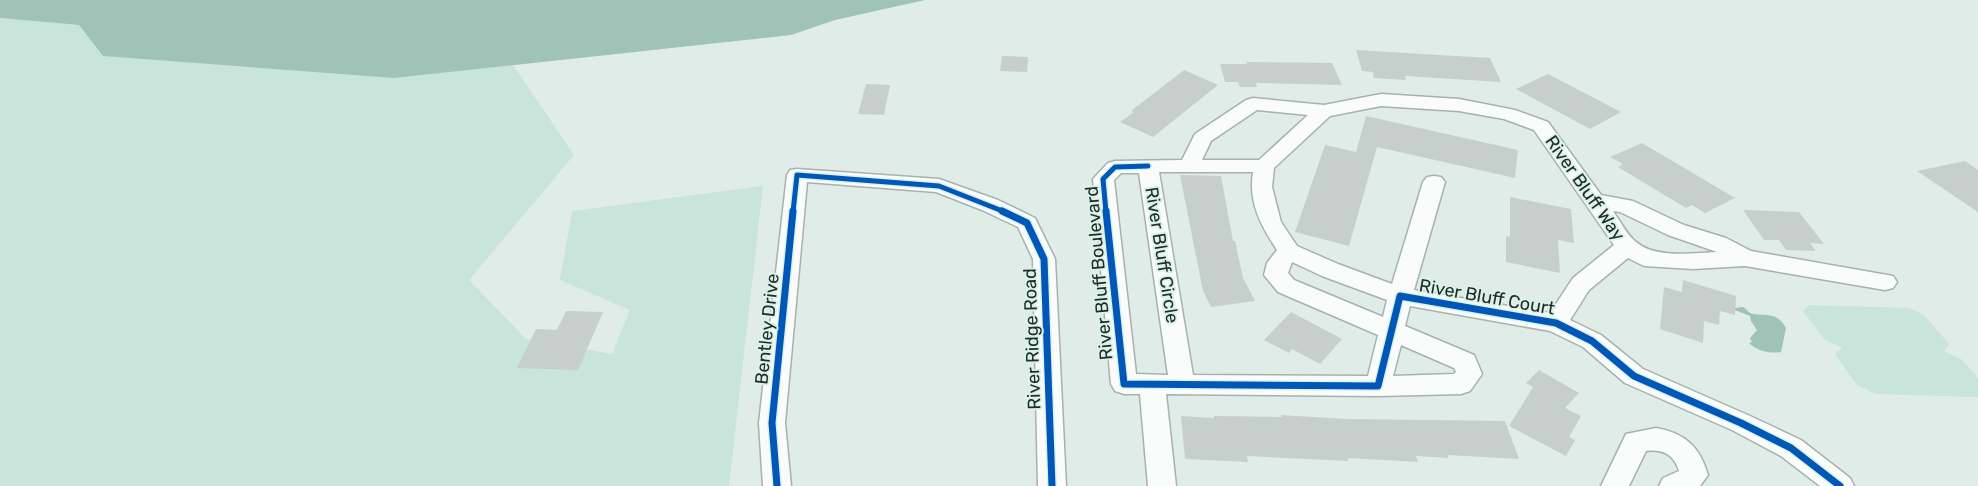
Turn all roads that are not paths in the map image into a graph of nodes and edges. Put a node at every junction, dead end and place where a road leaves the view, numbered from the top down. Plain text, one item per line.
1 (1324, 112) junction
2 (1148, 166) junction
3 (1189, 166) junction
4 (1264, 166) junction
5 (797, 175) joint
6 (1434, 182) dead end
7 (1594, 201) junction
8 (1627, 247) junction
9 (1289, 251) junction
10 (1745, 258) junction
11 (1885, 282) dead end
12 (1400, 296) junction
13 (1556, 323) junction
14 (1391, 332) junction
15 (1152, 384) junction
16 (1182, 384) junction
17 (1378, 386) junction
18 (777, 486) edge
19 (1052, 486) edge
20 (1162, 486) edge
21 (1615, 486) edge
22 (1673, 486) edge
23 (1840, 486) edge

1 - 3 street, River Bluff Way
1 - 4 street
1 - 7 street, River Bluff Way
2 - 3 street, River Bluff Circle
2 - 15 street, River Bluff Boulevard
2 - 16 street, River Bluff Circle
3 - 4 street
4 - 9 street
5 - 18 street, Bentley Drive
5 - 19 street, River Ridge Road
6 - 12 street
7 - 8 street, River Bluff Way
7 - 10 street
8 - 10 street
8 - 13 street, River Bluff Way
9 - 12 street, River Bluff Court
9 - 14 street
10 - 11 street
12 - 13 street, River Bluff Court
12 - 14 street, River Bluff Court
13 - 23 street, River Bluff Court
14 - 17 street, River Bluff Court
14 - 17 street
15 - 16 street
15 - 20 street
16 - 17 street
21 - 22 street

